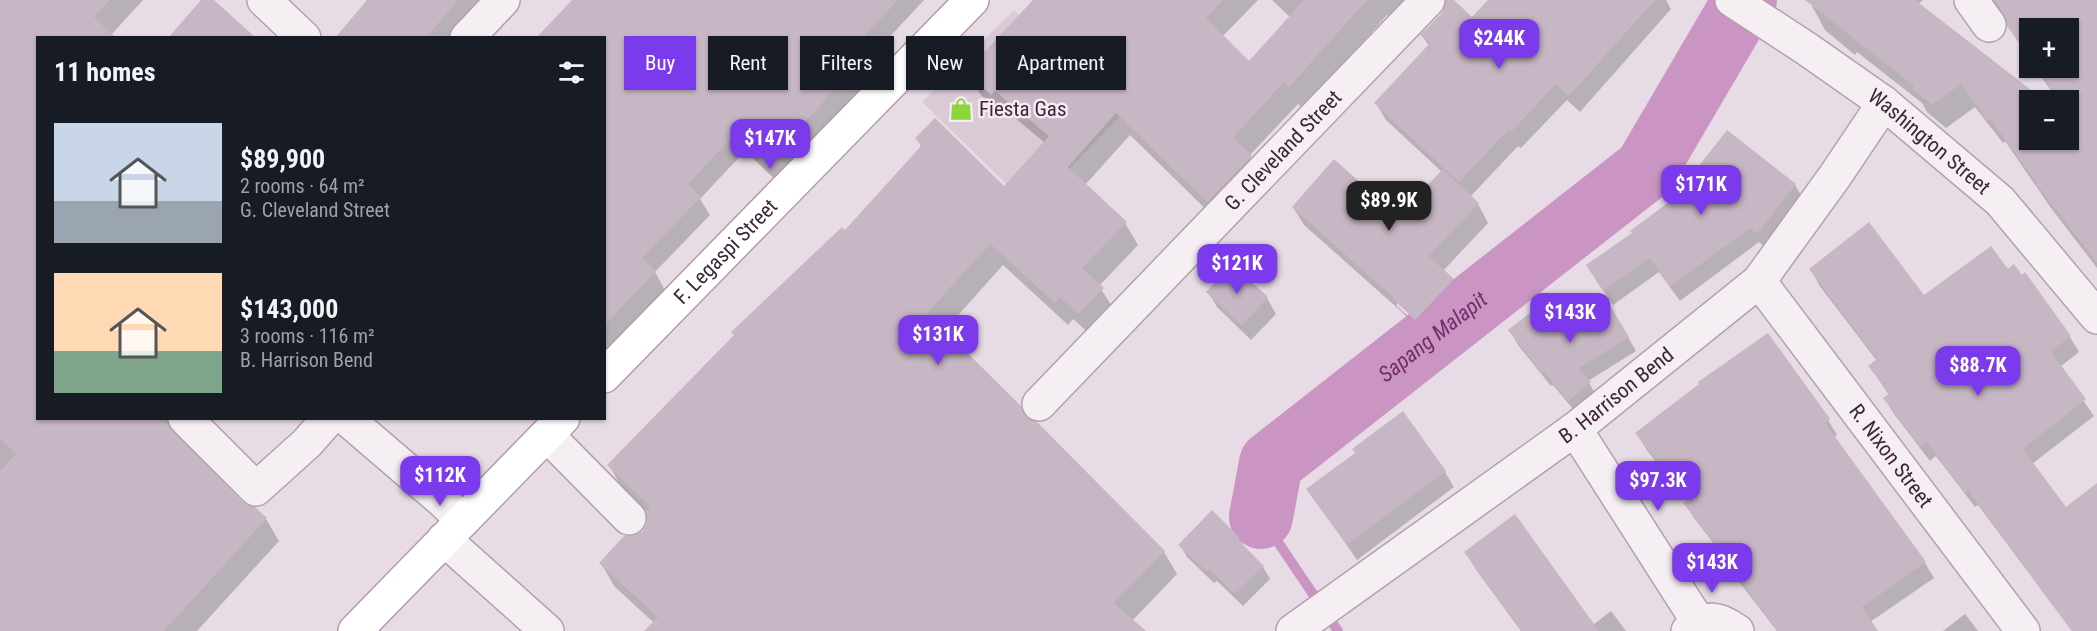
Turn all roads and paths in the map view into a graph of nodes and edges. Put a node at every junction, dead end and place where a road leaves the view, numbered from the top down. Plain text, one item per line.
1 (264, 0) edge
2 (503, 0) edge
3 (972, 0) edge
4 (1428, 0) edge
5 (1745, 9) edge
6 (302, 36) edge
7 (469, 36) edge
8 (1884, 103) junction
9 (1759, 281) junction
10 (2097, 317) edge
11 (606, 374) edge
12 (1039, 404) dead end
13 (187, 420) edge
14 (327, 420) edge
15 (348, 420) edge
16 (555, 427) edge
17 (1575, 429) junction
18 (629, 518) dead end
19 (453, 530) junction
20 (1693, 627) edge
21 (355, 631) edge
22 (548, 631) edge
23 (1293, 631) edge
24 (1737, 631) edge
25 (2023, 631) edge

1 - 6 street
2 - 7 street
3 - 11 main road, F. Legaspi Street
4 - 12 street, G. Cleveland Street
5 - 8 street, Washington Street
8 - 9 street, B. Harrison Bend
8 - 10 street, Washington Street
9 - 17 street, B. Harrison Bend
9 - 25 street, R. Nixon Street
13 - 14 street
15 - 19 street
16 - 18 street
16 - 19 main road
17 - 20 street
17 - 23 street, B. Harrison Bend
19 - 21 main road
19 - 22 street
20 - 24 street

